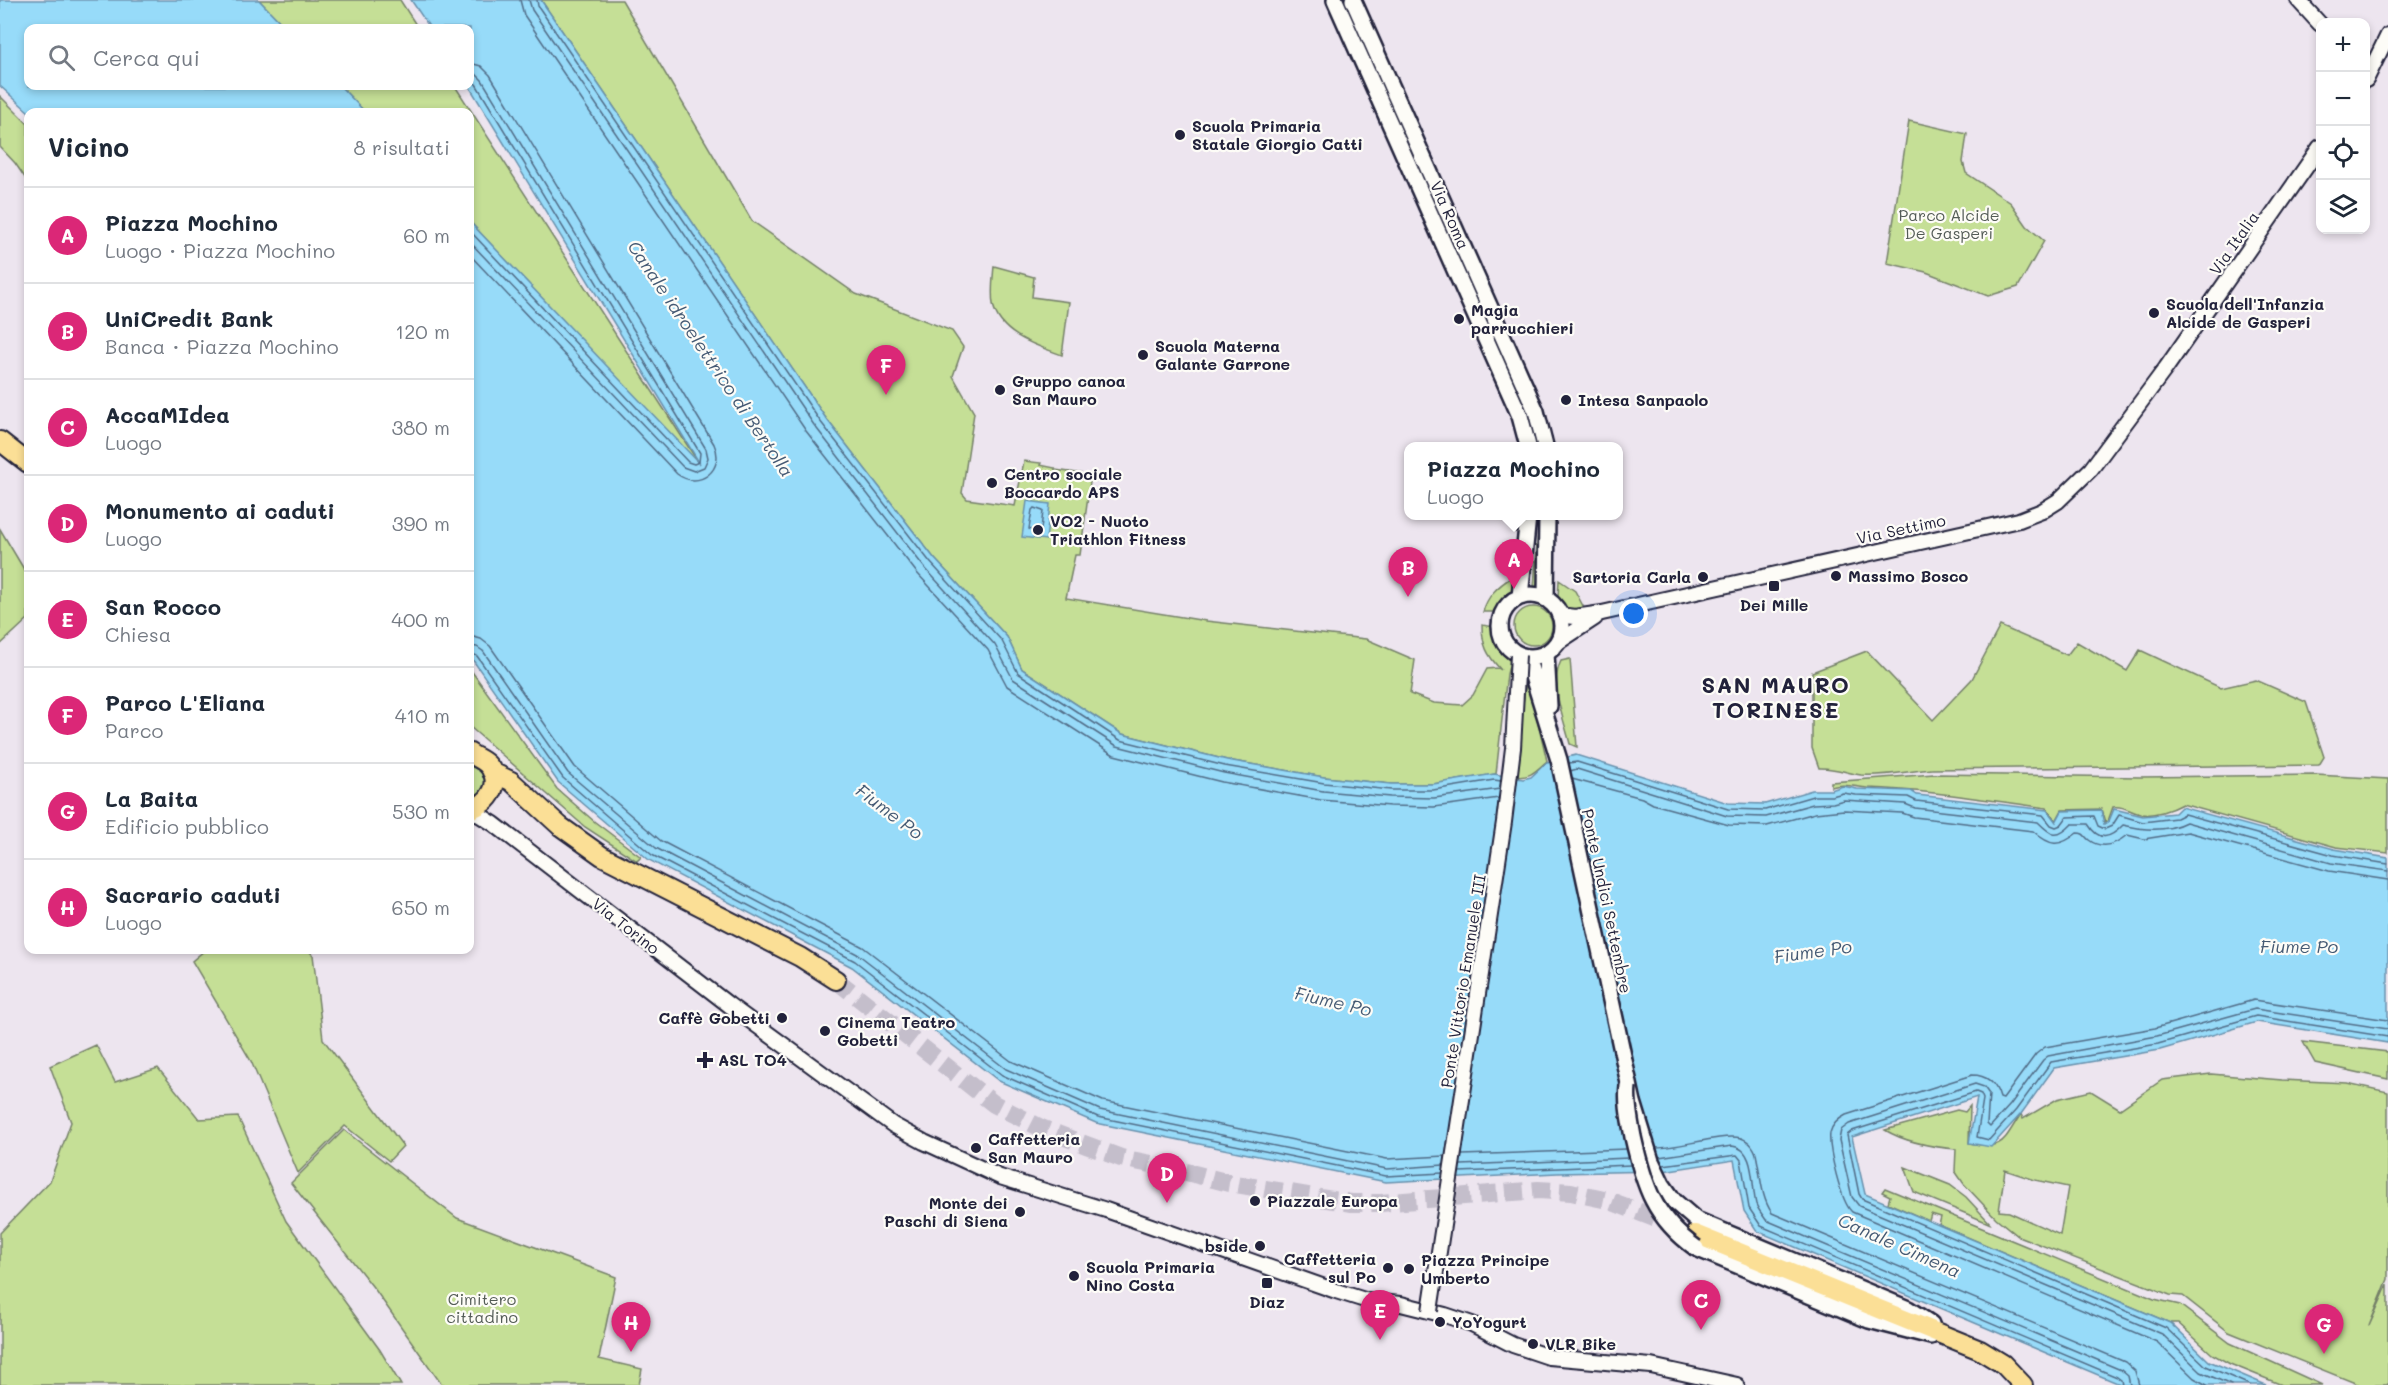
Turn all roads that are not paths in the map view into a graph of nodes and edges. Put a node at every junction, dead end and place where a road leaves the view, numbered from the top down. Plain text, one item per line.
1 (1335, 0) edge
2 (1353, 0) edge
3 (2298, 0) edge
4 (2316, 20) edge
5 (2388, 35) edge
6 (2369, 72) edge
7 (2316, 153) edge
8 (2153, 386) joint
9 (0, 441) edge
10 (1527, 442) edge
11 (1544, 442) edge
12 (24, 460) edge
13 (1528, 520) edge
14 (1547, 520) edge
15 (1520, 597) junction
16 (1546, 599) junction
17 (1602, 614) junction
18 (1559, 615) junction
19 (1552, 648) junction
20 (1523, 656) junction
21 (1549, 724) junction
22 (474, 757) edge
23 (492, 772) junction
24 (489, 798) junction
25 (527, 798) junction
26 (474, 808) edge
27 (474, 812) edge
28 (494, 824) junction
29 (836, 980) tunnel mouth
30 (1628, 1086) junction
31 (1695, 1241) joint
32 (1430, 1311) junction
33 (1958, 1341) junction
34 (1737, 1385) edge
35 (2023, 1385) edge

1 - 10 main road, Via Roma
2 - 11 main road, Via Roma
3 - 4 street
5 - 6 street
7 - 8 street, Via Italia
8 - 17 street, Via Settimo
9 - 12 main road
13 - 15 main road
14 - 16 main road
15 - 16 main road
15 - 20 main road
16 - 18 main road
17 - 18 street
17 - 19 street
18 - 19 main road
19 - 20 main road
19 - 21 main road, Ponte Undici Settembre
20 - 21 main road, Ponte Undici Settembre
20 - 32 street, Ponte Vittorio Emanuele III, bridge
21 - 30 main road, Ponte Undici Settembre
22 - 23 main road
23 - 24 main road
23 - 25 main road
24 - 25 main road
24 - 26 main road, Via Torino
24 - 28 street
25 - 29 main road
27 - 28 street, Via Torino
28 - 32 street, Via Torino
30 - 31 main road, bridge
30 - 33 main road, bridge
31 - 33 main road
32 - 34 street, Via Torino
33 - 35 main road

